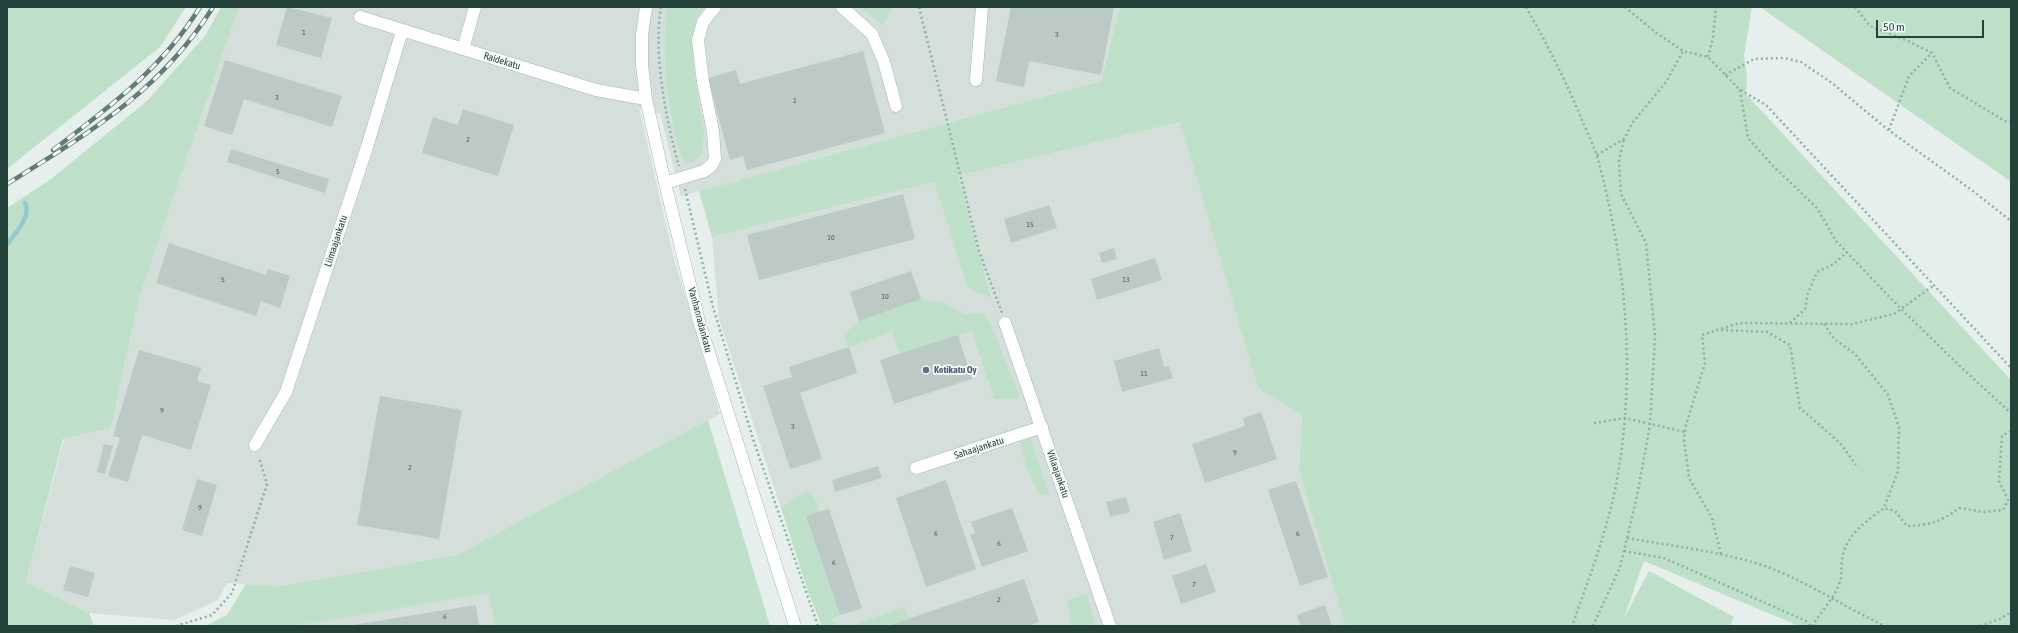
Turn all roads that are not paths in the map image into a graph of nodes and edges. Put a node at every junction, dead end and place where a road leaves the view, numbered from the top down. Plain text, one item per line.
1 (475, 7) edge
2 (646, 7) edge
3 (715, 7) edge
4 (842, 7) edge
5 (982, 7) edge
6 (360, 17) dead end
7 (402, 31) junction
8 (463, 49) junction
9 (976, 80) dead end
10 (646, 99) junction
11 (896, 106) dead end
12 (665, 183) junction
13 (1005, 322) road end
14 (1042, 427) junction
15 (255, 445) road end
16 (916, 468) dead end
17 (795, 626) edge
18 (1110, 626) edge

1 - 8 street
2 - 10 street, Vanhanradankatu
3 - 12 street
4 - 11 street
5 - 9 street
6 - 7 street, Raidekatu
7 - 8 street, Raidekatu
7 - 15 street, Liimaajankatu
8 - 10 street, Raidekatu
10 - 12 street, Vanhanradankatu
12 - 17 street, Vanhanradankatu
13 - 14 street, Viilaajankatu
14 - 16 street, Sahaajankatu
14 - 18 street, Viilaajankatu

